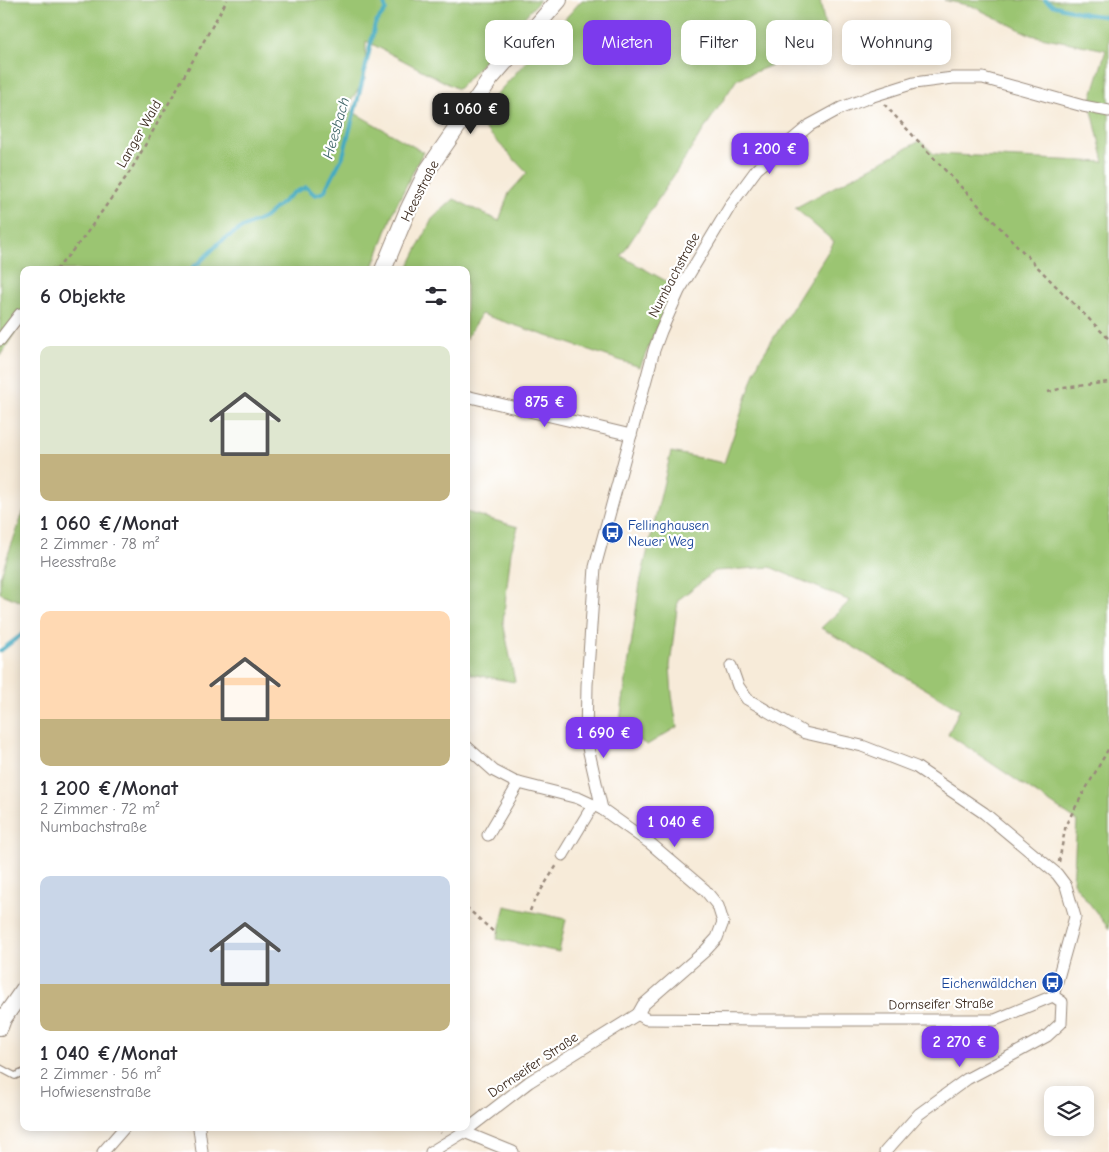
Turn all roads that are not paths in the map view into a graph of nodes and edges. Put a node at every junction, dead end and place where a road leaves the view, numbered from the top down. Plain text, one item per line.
1 (559, 0) edge
2 (1109, 110) edge
3 (386, 266) edge
4 (20, 314) dead end
5 (0, 340) edge
6 (470, 397) edge
7 (631, 435) junction
8 (731, 666) dead end
9 (470, 750) edge
10 (519, 783) junction
11 (597, 807) junction
12 (488, 835) dead end
13 (563, 855) road end
14 (20, 995) edge
15 (1053, 996) junction
16 (638, 1014) junction
17 (0, 1026) edge
18 (0, 1068) edge
19 (20, 1074) edge
20 (470, 1127) edge
21 (121, 1131) edge
22 (199, 1131) edge
23 (464, 1132) joint
24 (103, 1152) edge
25 (202, 1152) edge
26 (431, 1152) edge
27 (513, 1152) edge
28 (885, 1152) edge

1 - 3 main road, Heesstraße
2 - 7 street, Numbachstraße
4 - 5 street
6 - 7 street
7 - 11 street, Numbachstraße
8 - 15 street
9 - 10 street
10 - 11 street
10 - 12 street
11 - 13 street
11 - 16 street
14 - 17 main road
15 - 16 street, Dornseifer Straße
15 - 28 street
16 - 20 street, Dornseifer Straße
18 - 19 lane
21 - 24 street
22 - 25 street
23 - 26 street, Dornseifer Straße
23 - 27 street

